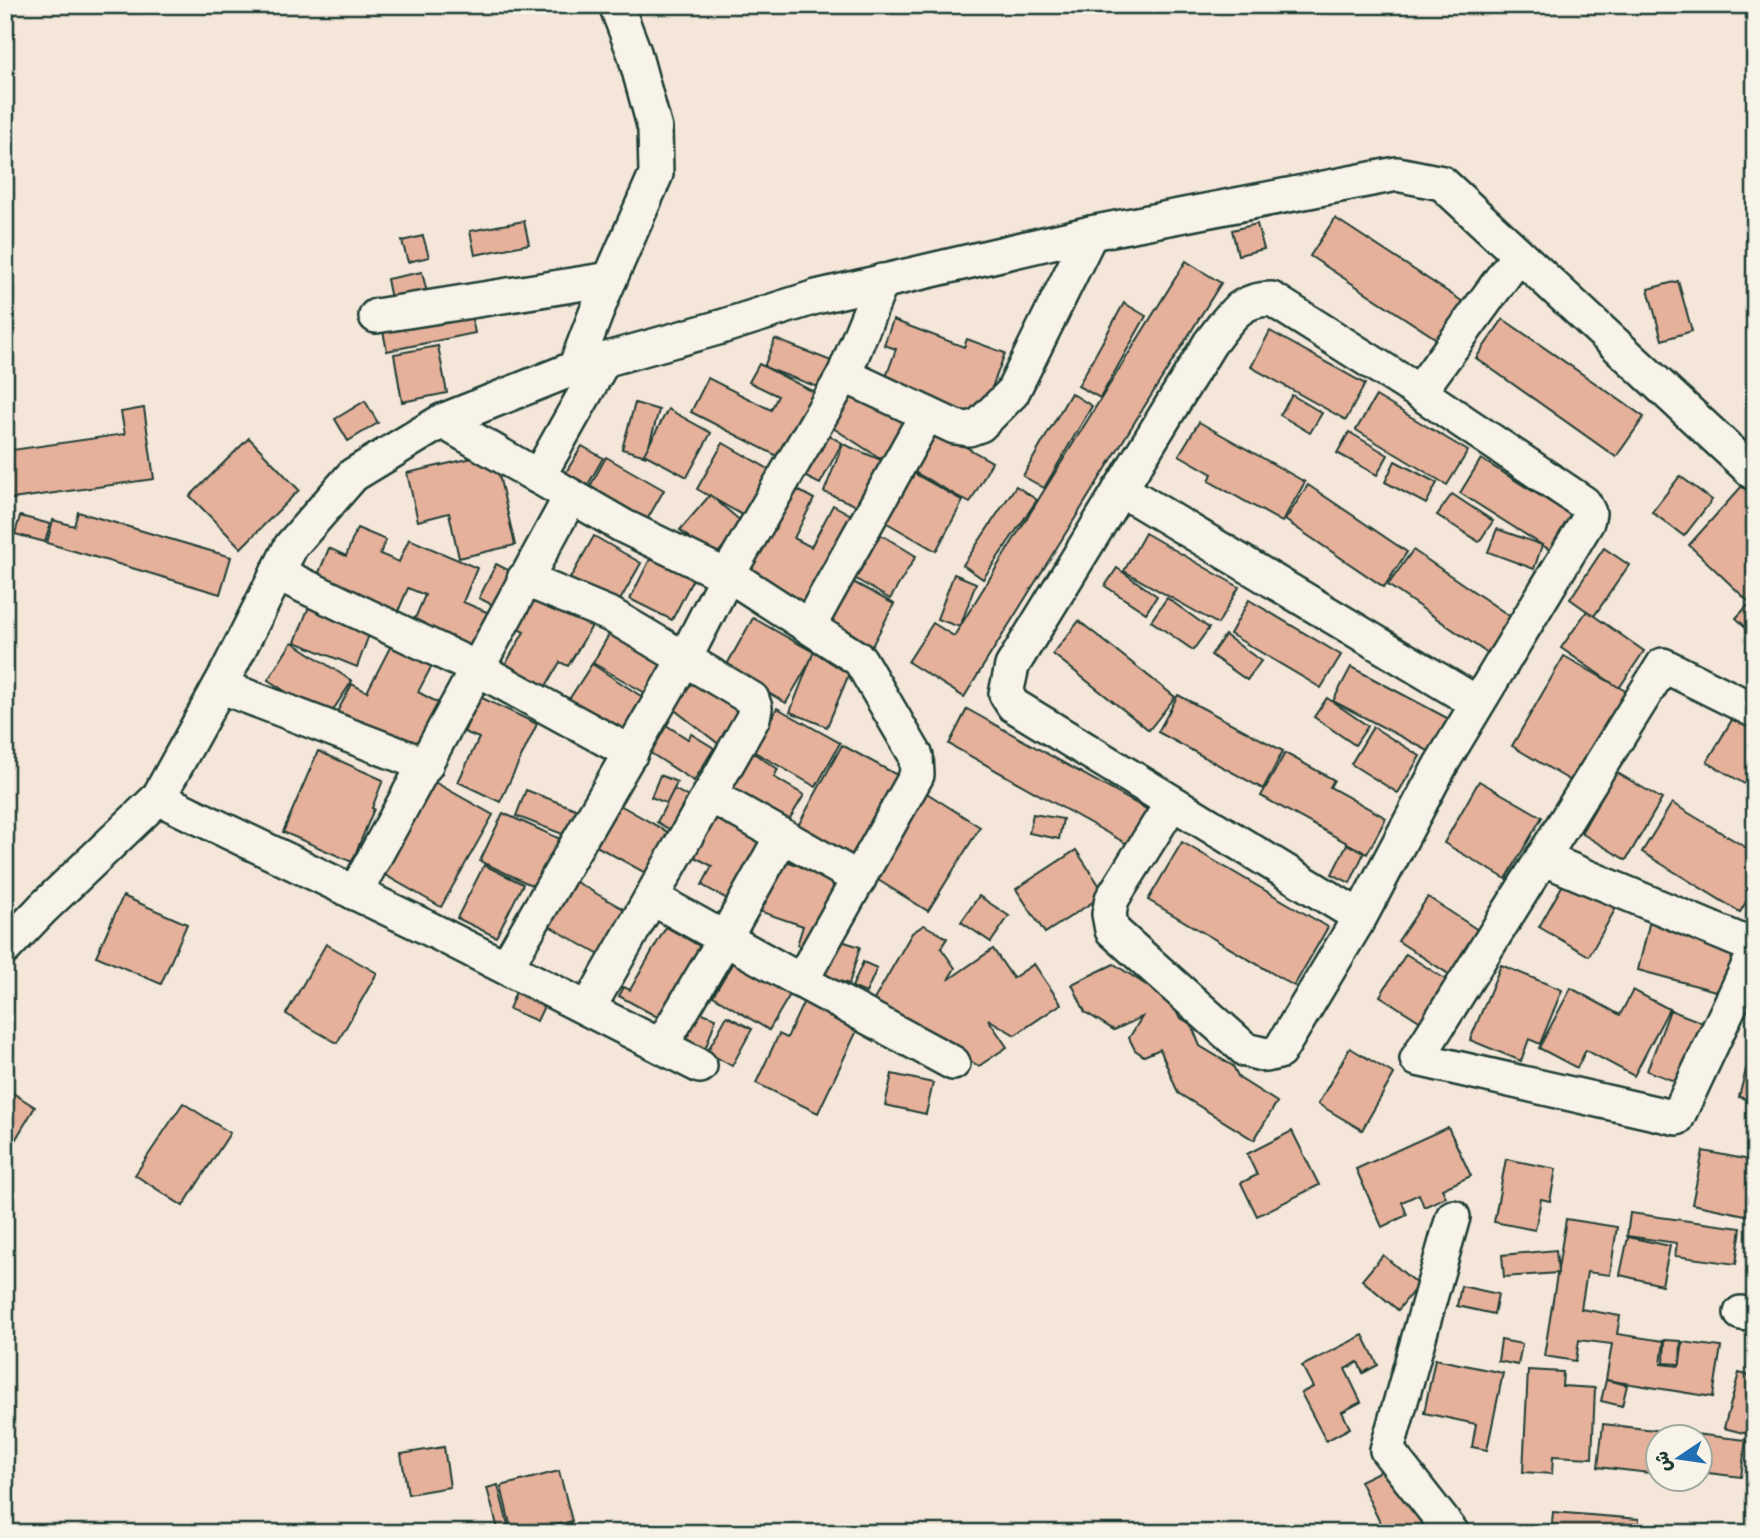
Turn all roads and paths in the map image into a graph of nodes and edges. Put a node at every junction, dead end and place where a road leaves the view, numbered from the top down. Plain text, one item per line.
1 (616, 5) edge
2 (1091, 233) junction
3 (1518, 256) junction
4 (610, 279) junction
5 (882, 281) junction
6 (376, 316) dead end
7 (589, 363) junction
8 (844, 375) junction
9 (1419, 392) junction
10 (927, 414) junction
11 (442, 421) junction
12 (1755, 474) edge
13 (538, 477) junction
14 (1120, 489) junction
15 (571, 496) junction
16 (277, 573) junction
17 (727, 576) junction
18 (524, 579) junction
19 (809, 626) junction
20 (685, 658) junction
21 (478, 669) junction
22 (220, 686) junction
23 (1477, 703) junction
24 (1755, 711) edge
25 (631, 753) junction
26 (426, 765) junction
27 (709, 795) junction
28 (158, 798) junction
29 (1172, 803) junction
30 (782, 836) junction
31 (1542, 858) junction
32 (859, 879) junction
33 (355, 893) junction
34 (652, 898) junction
35 (1360, 917) junction
36 (724, 940) junction
37 (5, 948) edge
38 (1755, 949) edge
39 (506, 967) junction
40 (801, 981) junction
41 (588, 1009) junction
42 (661, 1046) junction
43 (953, 1063) dead end
44 (700, 1066) dead end
45 (1453, 1217) dead end
46 (1452, 1533) edge

1 - 4 street
2 - 3 street
2 - 5 street
2 - 10 street
3 - 9 street
3 - 12 street
4 - 6 street
4 - 7 street
5 - 7 street
5 - 8 street
7 - 11 street
7 - 13 street
8 - 10 street
8 - 17 street
9 - 14 street
9 - 23 street
10 - 19 street
11 - 13 street
11 - 16 street
13 - 15 street
14 - 23 street
14 - 29 street
15 - 17 street
15 - 18 street
16 - 21 street
16 - 22 street
17 - 19 street
17 - 20 street
18 - 20 street
18 - 21 street
19 - 32 street
20 - 25 street
20 - 27 street
21 - 25 street
21 - 26 street
22 - 26 street
22 - 28 street
23 - 35 street
24 - 31 street
25 - 39 street
26 - 33 street
27 - 30 street
27 - 34 street
28 - 33 street
28 - 37 street
29 - 35 street
29 - 35 street
30 - 32 street
30 - 36 street
31 - 38 street
31 - 38 street
32 - 40 street
33 - 39 street
34 - 36 street
34 - 41 street
36 - 40 street
36 - 42 street
39 - 41 street
40 - 43 street
41 - 42 street
42 - 44 street
45 - 46 street

